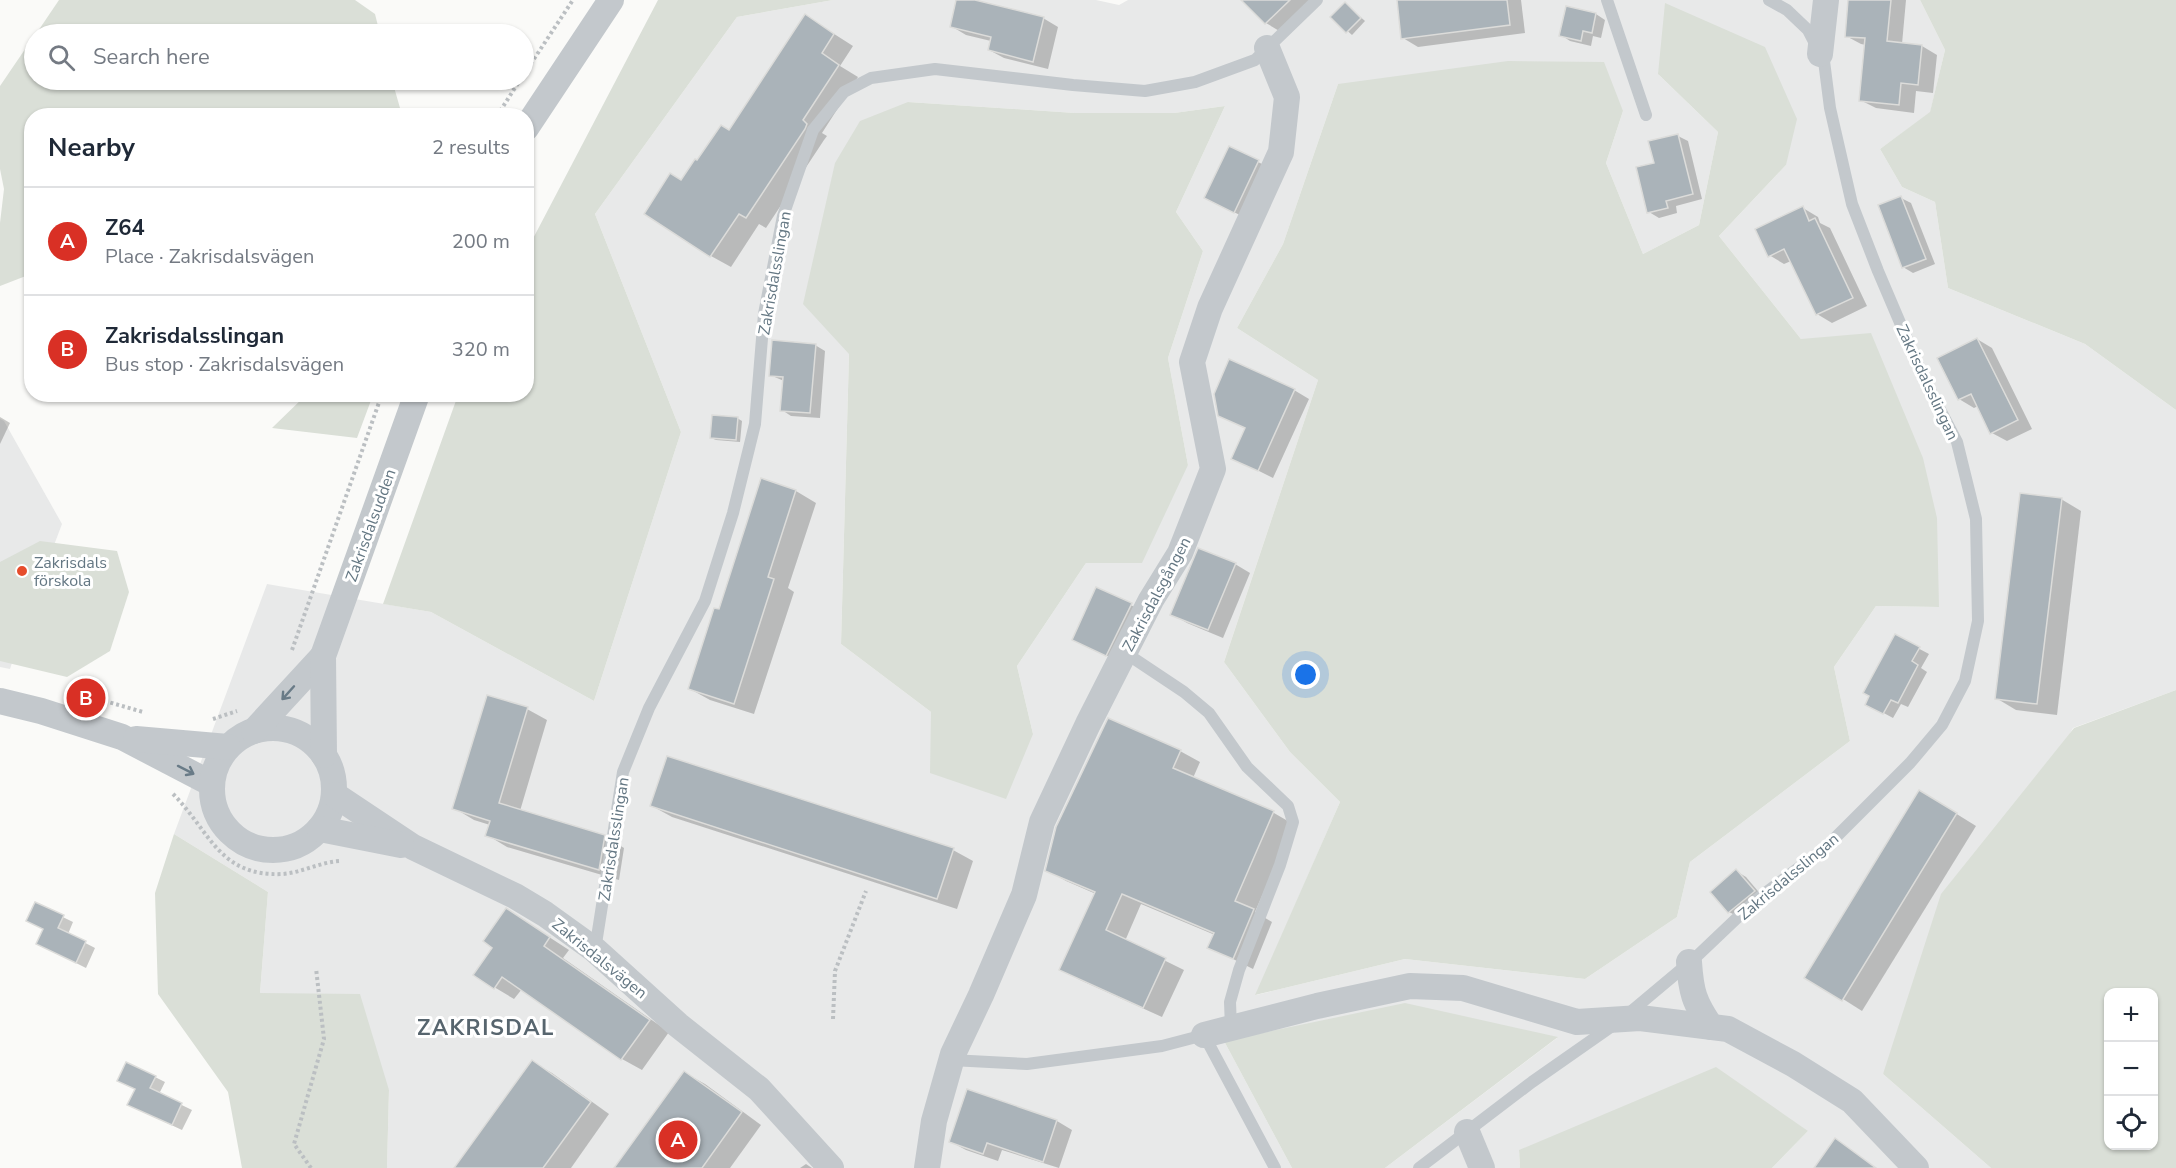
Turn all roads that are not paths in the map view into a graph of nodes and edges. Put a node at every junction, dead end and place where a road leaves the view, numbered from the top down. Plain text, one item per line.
1 (611, 0) edge
2 (1317, 0) edge
3 (1607, 0) edge
4 (1768, 0) edge
5 (1826, 0) edge
6 (1267, 48) junction
7 (1820, 54) junction
8 (1646, 115) dead end
9 (534, 116) edge
10 (414, 402) edge
11 (1124, 652) junction
12 (323, 656) junction
13 (0, 701) edge
14 (248, 720) junction
15 (228, 747) junction
16 (324, 754) junction
17 (183, 755) junction
18 (212, 784) junction
19 (335, 795) junction
20 (320, 829) junction
21 (413, 847) junction
22 (595, 950) junction
23 (1689, 962) junction
24 (1622, 1019) junction
25 (1711, 1027) junction
26 (1231, 1028) junction
27 (1204, 1035) junction
28 (951, 1060) junction
29 (1467, 1132) junction
30 (831, 1168) edge
31 (927, 1168) edge
32 (1275, 1168) edge
33 (1419, 1168) edge
34 (1482, 1168) edge
35 (1916, 1168) edge

1 - 9 street
2 - 6 lane, Zakrisdalsslingan
3 - 8 lane
4 - 7 lane, Zakrisdalsslingan
5 - 7 street, Zakrisdalsslingan
6 - 11 street, Zakrisdalsgången
6 - 22 lane, Zakrisdalsslingan
7 - 23 lane, Zakrisdalsslingan
10 - 12 street, Zakrisdalsudden
11 - 26 lane
11 - 28 street, Zakrisdalsgången
12 -> 14 street, Zakrisdalsudden
12 - 16 street, Zakrisdalsudden
13 - 17 street
14 - 15 street
14 - 16 street
15 - 17 street
15 - 18 street
16 - 19 street
17 -> 18 street
18 - 20 street
19 - 20 street
19 - 21 street, Zakrisdalsvägen
20 - 21 street
21 - 22 street, Zakrisdalsvägen
22 - 30 street, Zakrisdalsvägen
23 - 24 lane, Zakrisdalsslingan
23 - 25 street
24 - 25 street
24 - 26 street
24 - 29 lane, Zakrisdalsslingan
25 - 35 street
26 - 27 street
27 - 28 lane
27 - 32 lane
28 - 31 street, Zakrisdalsgången
29 - 33 lane, Zakrisdalsslingan
29 - 34 street

